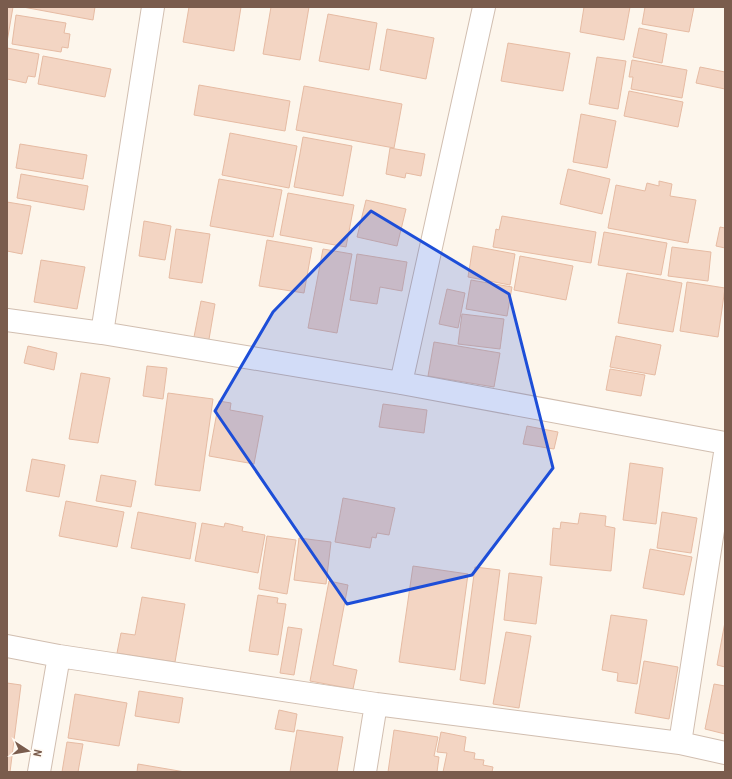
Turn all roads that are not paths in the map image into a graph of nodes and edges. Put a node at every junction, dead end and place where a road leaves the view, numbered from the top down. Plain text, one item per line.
1 (153, 7) edge
2 (479, 8) edge
3 (7, 320) edge
4 (102, 333) junction
5 (401, 383) junction
6 (725, 443) edge
7 (725, 453) edge
8 (7, 646) edge
9 (59, 656) junction
10 (376, 704) junction
11 (680, 743) junction
12 (725, 753) edge
13 (39, 772) edge
14 (365, 772) edge

1 - 4 street
2 - 5 street
3 - 4 street
4 - 5 street
5 - 6 street
7 - 11 street
8 - 9 street
9 - 10 street
9 - 13 street
10 - 11 street
10 - 14 street
11 - 12 street

